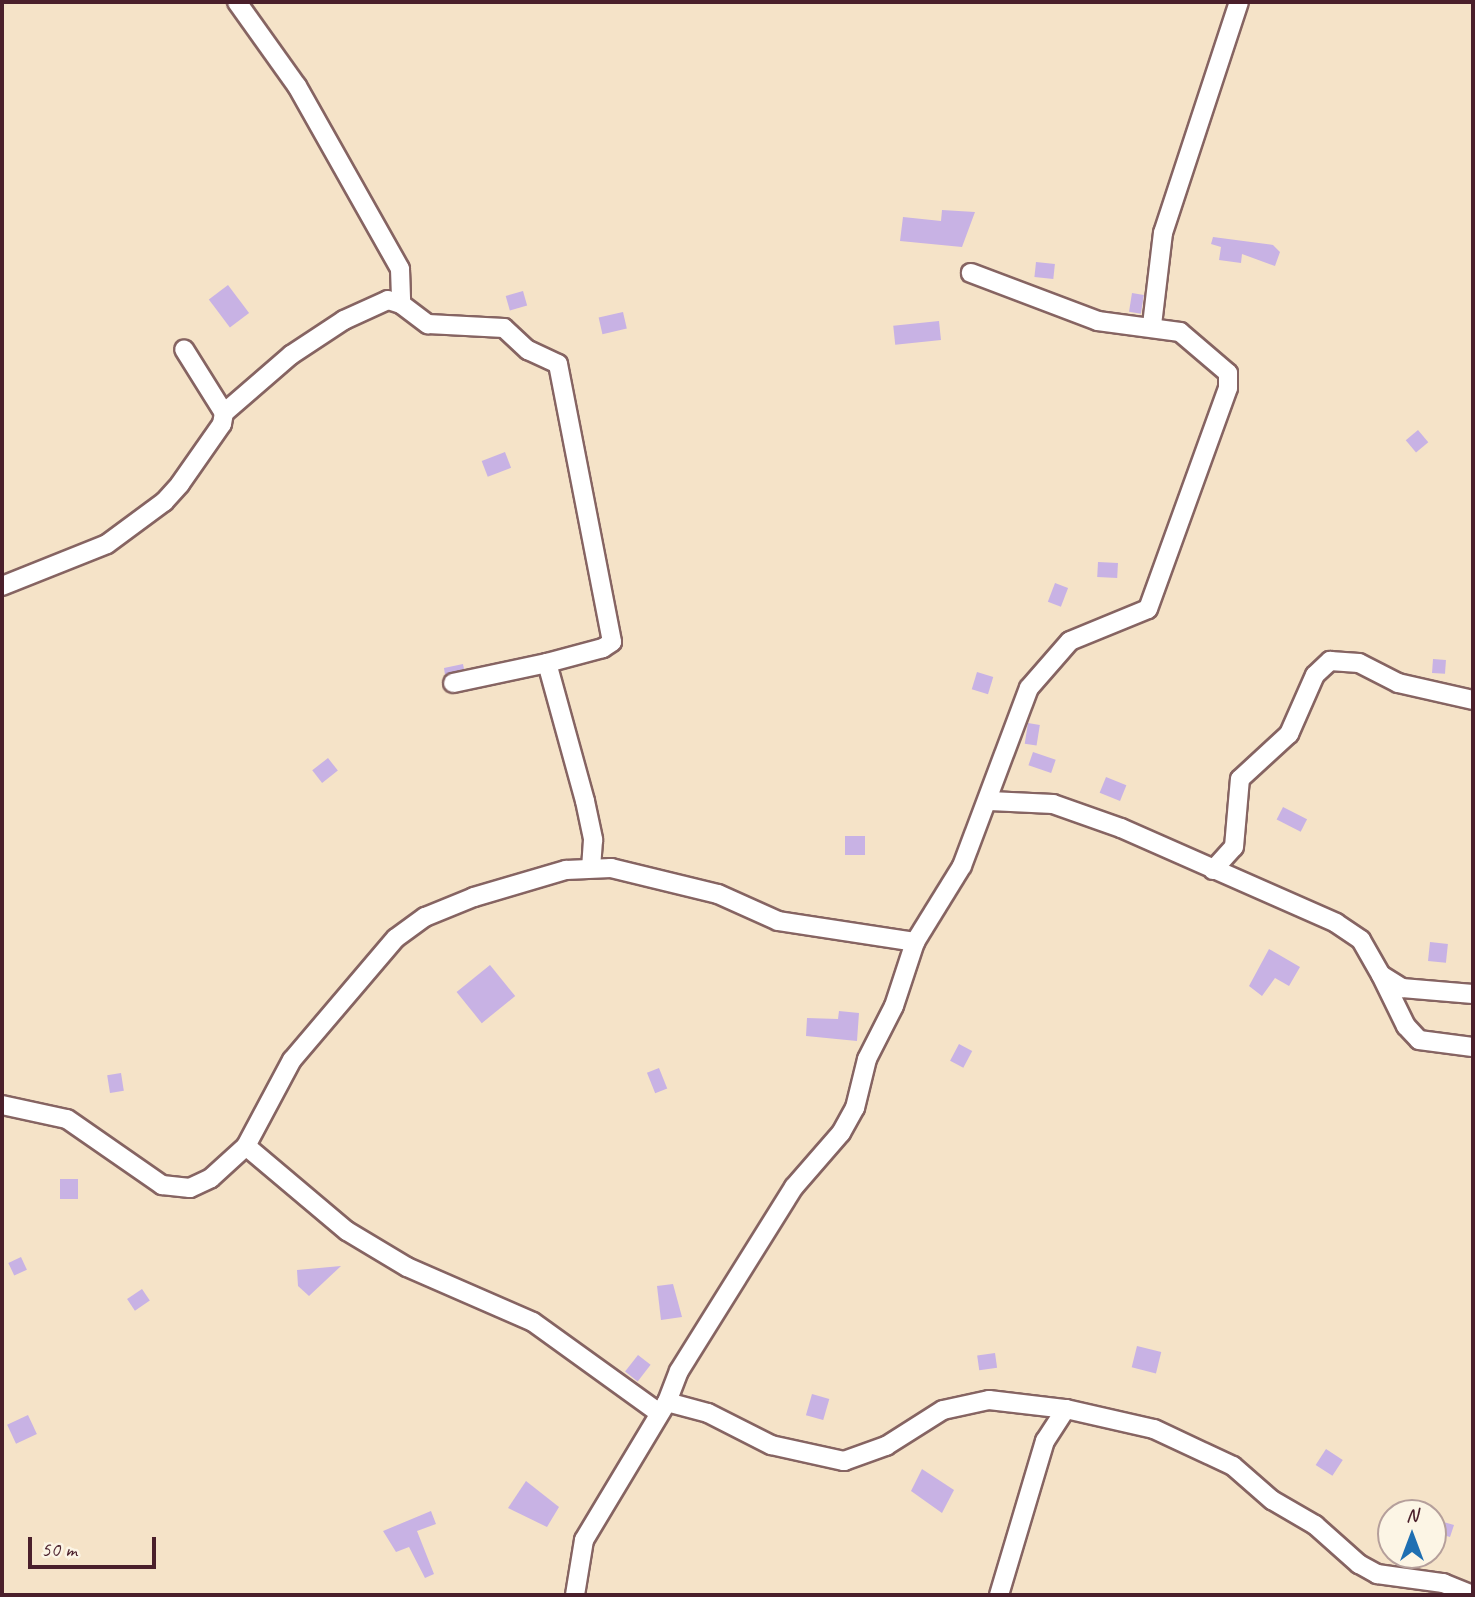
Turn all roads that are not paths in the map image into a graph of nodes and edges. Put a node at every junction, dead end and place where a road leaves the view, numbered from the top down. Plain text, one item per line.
1 (237, 2) edge
2 (1239, 2) edge
3 (971, 273) dead end
4 (401, 304) junction
5 (1152, 325) junction
6 (184, 349) dead end
7 (224, 412) junction
8 (2, 586) edge
9 (547, 663) junction
10 (453, 683) dead end
11 (1473, 700) edge
12 (990, 801) junction
13 (591, 866) junction
14 (1213, 870) junction
15 (915, 942) junction
16 (1381, 975) junction
17 (1473, 994) edge
18 (1473, 1047) edge
19 (2, 1105) edge
20 (246, 1146) junction
21 (663, 1408) junction
22 (1066, 1409) junction
23 (575, 1595) edge
24 (999, 1595) edge
25 (1473, 1595) edge

1 - 4 street
2 - 5 street
3 - 5 street
4 - 7 street
4 - 9 street
5 - 12 street
6 - 7 street
7 - 8 street
9 - 10 street
9 - 13 street
11 - 14 street
12 - 14 street
12 - 15 street
13 - 15 street
13 - 20 street
14 - 16 street
15 - 21 street
16 - 17 street
16 - 18 street
19 - 20 street
20 - 21 street
21 - 22 street
21 - 23 street
22 - 24 street
22 - 25 street

